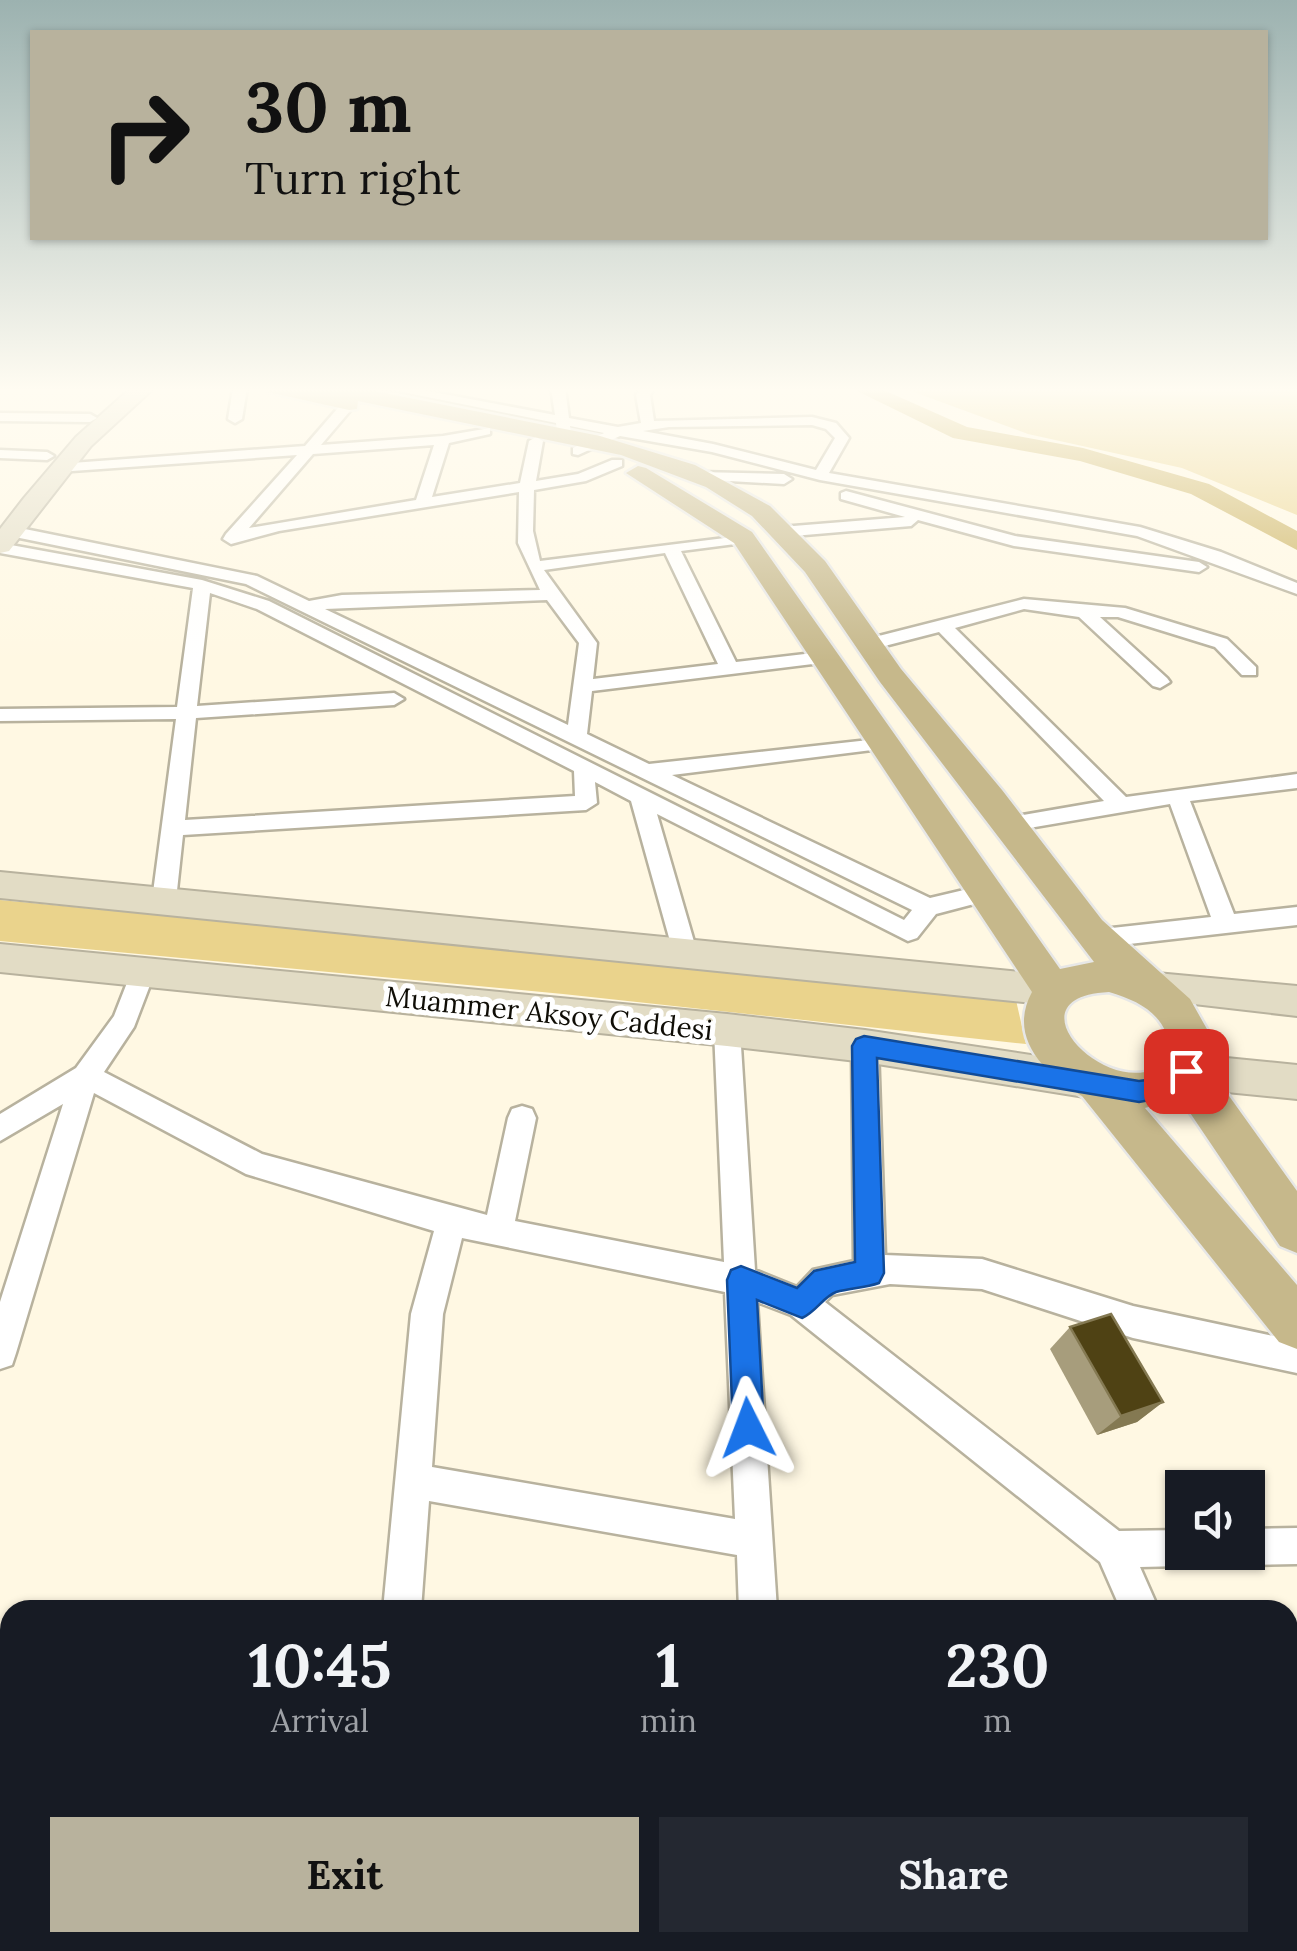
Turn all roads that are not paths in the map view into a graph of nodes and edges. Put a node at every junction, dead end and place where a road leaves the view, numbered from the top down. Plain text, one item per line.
1 (40, 479) edge
2 (282, 479) edge
3 (430, 479) edge
4 (529, 479) edge
5 (572, 479) edge
6 (652, 479) edge
7 (705, 479) edge
8 (785, 479) edge
9 (837, 479) edge
10 (528, 487) junction
11 (422, 504) junction
12 (934, 520) junction
13 (781, 532) junction
14 (2, 534) edge
15 (232, 538) junction
16 (743, 538) junction
17 (671, 548) junction
18 (537, 566) junction
19 (204, 577) junction
20 (1297, 592) edge
21 (551, 594) junction
22 (312, 606) junction
23 (1084, 612) junction
24 (1153, 625) junction
25 (943, 626) junction
26 (1106, 634) junction
27 (870, 644) junction
28 (822, 658) junction
29 (730, 668) junction
30 (1250, 671) dead end
31 (1160, 682) dead end
32 (583, 686) junction
33 (394, 699) dead end
34 (186, 713) junction
35 (0, 714) edge
36 (576, 739) junction
37 (880, 742) junction
38 (584, 769) junction
39 (646, 771) junction
40 (1297, 781) edge
41 (1178, 796) junction
42 (641, 797) junction
43 (1120, 805) junction
44 (1011, 824) junction
45 (173, 828) junction
46 (0, 885) edge
47 (984, 893) junction
48 (164, 900) junction
49 (928, 907) junction
50 (1297, 916) edge
51 (1226, 924) junction
52 (1094, 938) junction
53 (684, 952) junction
54 (0, 958) edge
55 (143, 972) junction
56 (1146, 987) junction
57 (1052, 990) junction
58 (1297, 1001) edge
59 (726, 1030) junction
60 (864, 1046) junction
61 (1186, 1071) junction
62 (86, 1076) junction
63 (1097, 1082) junction
64 (1297, 1082) edge
65 (522, 1118) dead end
66 (0, 1129) edge
67 (451, 1222) junction
68 (1297, 1230) edge
69 (498, 1232) junction
70 (870, 1273) junction
71 (741, 1280) junction
72 (802, 1304) junction
73 (1297, 1324) edge
74 (0, 1353) edge
75 (1297, 1357) edge
76 (414, 1480) junction
77 (754, 1540) junction
78 (1265, 1546) edge
79 (1297, 1546) edge
80 (1165, 1548) edge
81 (1112, 1549) junction
82 (403, 1600) edge
83 (757, 1600) edge
84 (1135, 1600) edge

1 - 14 main road
2 - 15 street
3 - 11 street
4 - 10 street
5 - 10 street
6 - 16 main road
7 - 13 main road
8 - 12 street
9 - 20 street
10 - 11 street
10 - 18 street
11 - 15 street
12 - 13 street
12 - 20 street
13 - 27 main road
14 - 19 street
15 - 19 street
16 - 17 street
16 - 28 main road
17 - 18 street
17 - 29 street
18 - 21 street
19 - 22 street
19 - 34 street
19 - 38 street
21 - 22 street
21 - 32 street
22 - 36 street
23 - 24 street
23 - 25 street
23 - 26 street
24 - 26 street
24 - 30 street
25 - 27 street
25 - 43 street
26 - 31 street
27 - 44 main road
28 - 29 street
28 - 37 main road
29 - 32 street
32 - 36 street
33 - 34 street
34 - 35 street
34 - 45 street
36 - 39 street
37 - 39 street
37 - 47 main road
38 - 42 street
38 - 45 street
39 - 49 street
40 - 41 street
41 - 43 street
41 - 51 street
42 - 49 street
42 - 53 street
43 - 44 street
44 - 52 main road
45 - 48 street
46 - 48 main road
47 - 49 street
47 - 57 main road
48 - 53 main road
50 - 51 street
51 - 52 street
52 - 56 main road
53 - 57 main road
54 - 55 main road, Muammer Aksoy Caddesi
55 - 59 main road, Muammer Aksoy Caddesi
55 - 62 street
56 - 57 main road
56 - 58 main road
56 - 61 main road
57 - 63 main road
59 - 60 main road, Muammer Aksoy Caddesi
59 - 71 street
60 - 63 main road, Muammer Aksoy Caddesi
60 - 70 street
61 - 63 main road
61 - 64 main road
61 - 68 main road
62 - 66 street
62 - 67 street
62 - 74 street
63 - 73 main road
65 - 69 street
67 - 69 street
67 - 76 street
69 - 71 street
70 - 72 street
70 - 75 street
71 - 72 street
71 - 77 street
72 - 81 street
76 - 77 street
76 - 82 street
77 - 83 street
78 - 79 street
80 - 81 street
81 - 84 street

